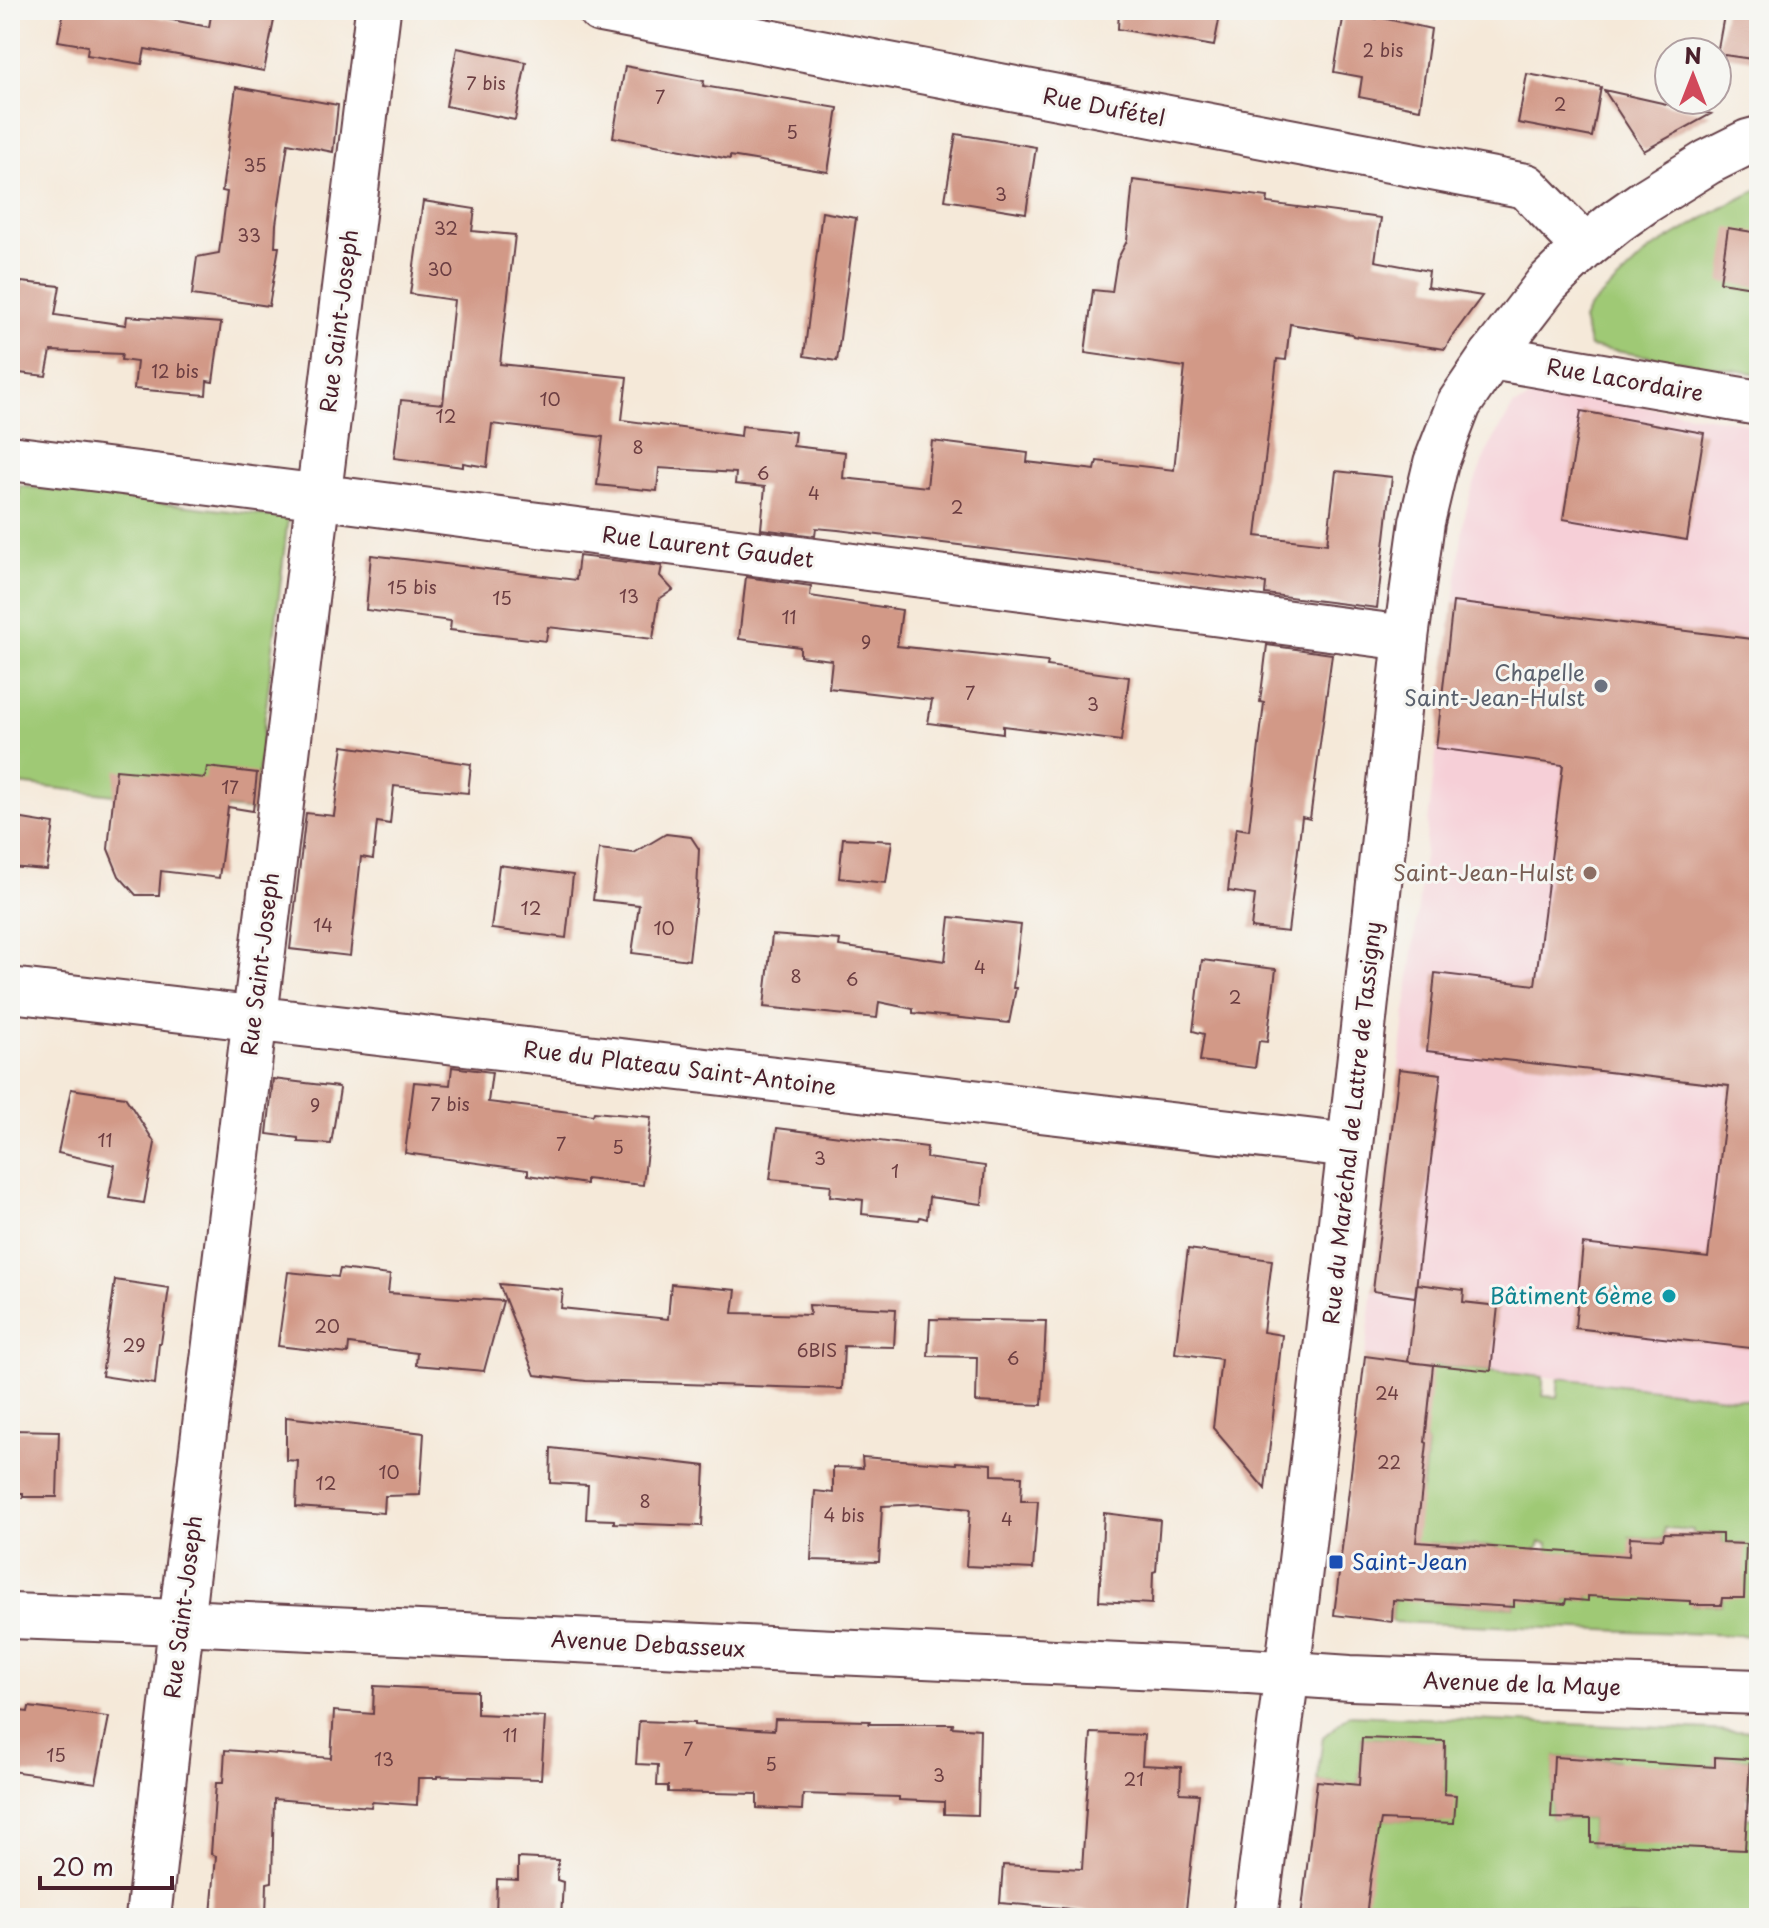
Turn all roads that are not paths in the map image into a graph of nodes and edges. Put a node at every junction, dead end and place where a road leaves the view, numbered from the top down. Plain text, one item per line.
1 (378, 10) edge
2 (600, 10) edge
3 (1759, 139) edge
4 (1585, 247) junction
5 (1491, 357) junction
6 (1759, 403) edge
7 (10, 458) edge
8 (317, 496) junction
9 (1406, 638) junction
10 (10, 990) edge
11 (254, 1019) junction
12 (1350, 1146) junction
13 (10, 1616) edge
14 (181, 1622) junction
15 (1286, 1673) junction
16 (1759, 1692) edge
17 (148, 1918) edge
18 (1255, 1918) edge

1 - 8 street, Rue Saint-Joseph
2 - 4 street, Rue Dufétel
3 - 4 street, Rue du Maréchal de Lattre de Tassigny
4 - 5 street, Rue du Maréchal de Lattre de Tassigny
5 - 6 street, Rue Lacordaire
5 - 9 street, Rue du Maréchal de Lattre de Tassigny
7 - 8 street, Rue Laurent Gaudet
8 - 9 street, Rue Laurent Gaudet
8 - 11 street, Rue Saint-Joseph
9 - 12 street, Rue du Maréchal de Lattre de Tassigny
10 - 11 street, Rue du Plateau Saint-Antoine
11 - 12 street, Rue du Plateau Saint-Antoine
11 - 14 street, Rue Saint-Joseph
12 - 15 street, Rue du Maréchal de Lattre de Tassigny
13 - 14 street, Avenue Debasseux
14 - 15 street, Avenue Debasseux
14 - 17 street, Rue Saint-Joseph
15 - 16 street, Avenue de la Maye
15 - 18 street, Rue du Maréchal de Lattre de Tassigny

